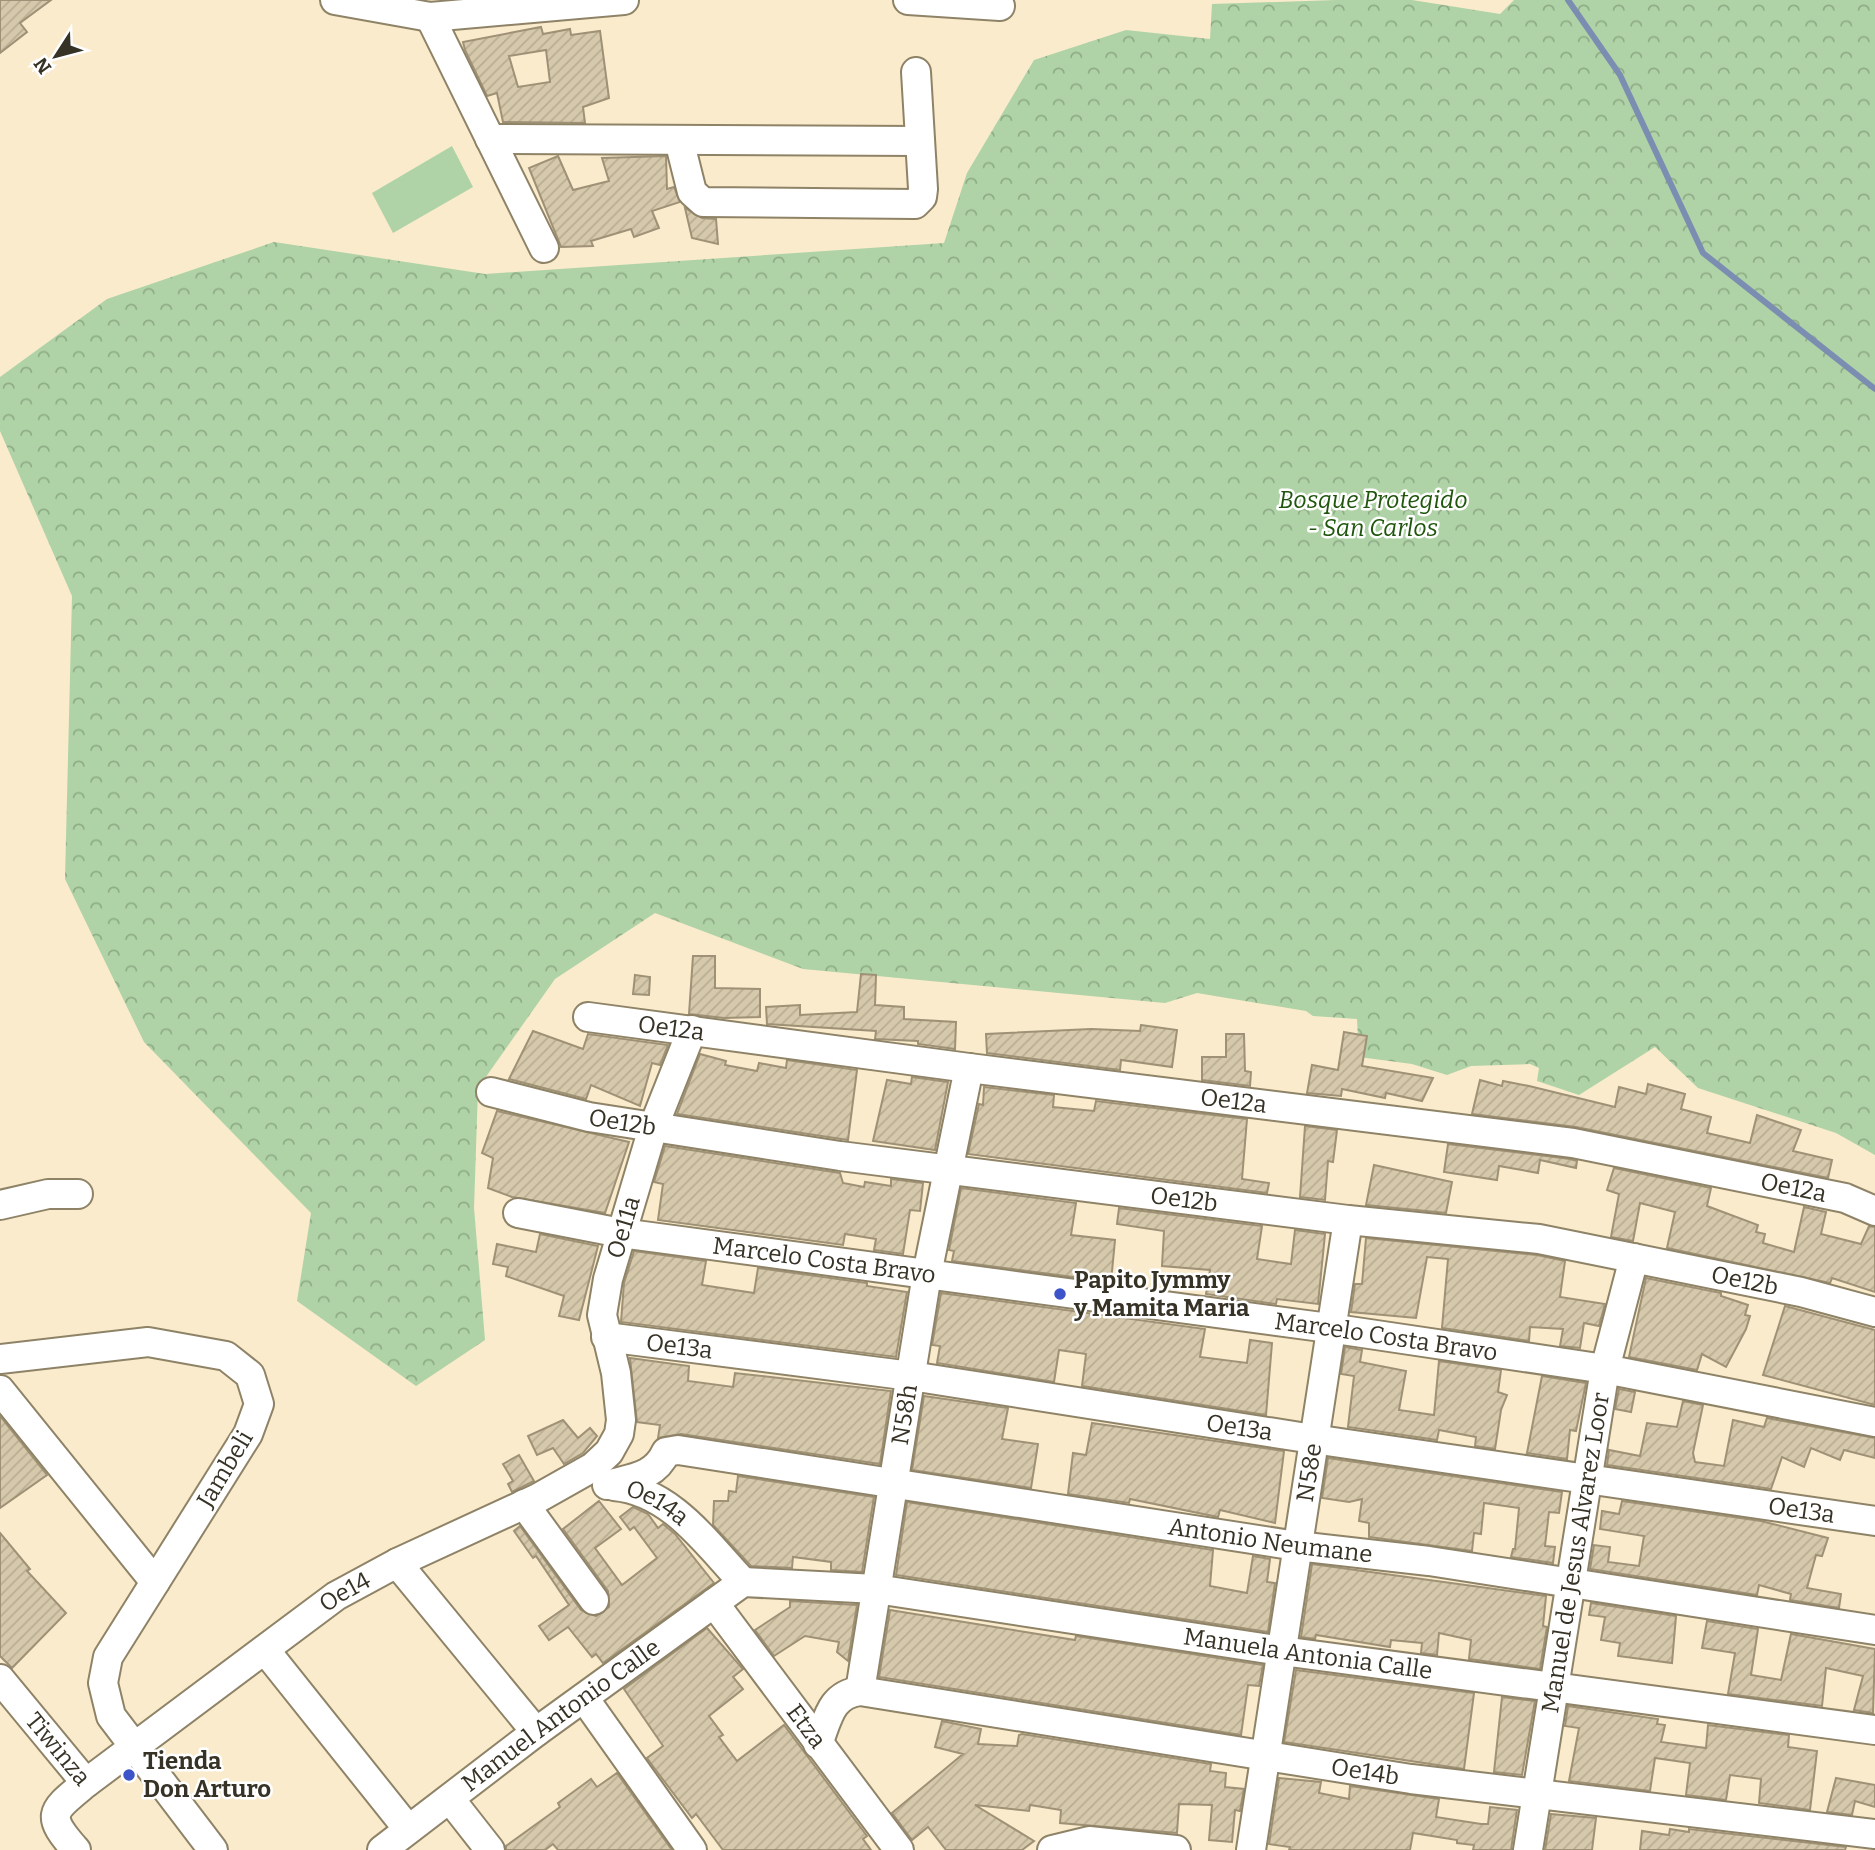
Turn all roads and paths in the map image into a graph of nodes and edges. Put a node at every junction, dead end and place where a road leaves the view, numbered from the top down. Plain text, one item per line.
1 (335, 0) edge
2 (624, 0) edge
3 (908, 0) edge
4 (1000, 6) dead end
5 (479, 8) edge
6 (430, 17) junction
7 (916, 72) dead end
8 (490, 139) junction
9 (679, 140) junction
10 (919, 141) junction
11 (544, 248) dead end
12 (588, 1017) dead end
13 (692, 1030) junction
14 (970, 1068) junction
15 (491, 1092) dead end
16 (653, 1128) junction
17 (949, 1168) junction
18 (78, 1194) dead end
19 (0, 1205) edge
20 (1875, 1211) edge
21 (518, 1213) dead end
22 (1348, 1220) junction
23 (621, 1233) junction
24 (1634, 1258) junction
25 (927, 1274) junction
26 (1875, 1312) edge
27 (1329, 1328) junction
28 (606, 1337) junction
29 (0, 1359) edge
30 (1605, 1368) junction
31 (911, 1376) junction
32 (0, 1390) edge
33 (1875, 1422) edge
34 (619, 1434) joint
35 (1312, 1439) junction
36 (1586, 1478) junction
37 (894, 1482) junction
38 (607, 1485) junction
39 (535, 1498) junction
40 (1875, 1521) edge
41 (1297, 1546) junction
42 (397, 1563) junction
43 (155, 1582) junction
44 (743, 1582) junction
45 (1569, 1584) junction
46 (876, 1588) junction
47 (594, 1600) dead end
48 (714, 1603) junction
49 (1875, 1630) edge
50 (265, 1650) junction
51 (1282, 1651) junction
52 (0, 1679) edge
53 (1555, 1688) junction
54 (860, 1691) junction
55 (584, 1698) junction
56 (1875, 1730) edge
57 (536, 1732) junction
58 (818, 1744) junction
59 (134, 1748) junction
60 (1265, 1756) junction
61 (86, 1783) junction
62 (1536, 1796) junction
63 (450, 1799) junction
64 (408, 1829) junction
65 (1875, 1834) edge
66 (76, 1850) edge
67 (213, 1850) edge
68 (382, 1850) edge
69 (490, 1850) edge
70 (692, 1850) edge
71 (899, 1850) edge
72 (1052, 1850) edge
73 (1176, 1850) edge
74 (1251, 1850) edge
75 (1528, 1850) edge

1 - 6 street
2 - 5 street
3 - 4 street
5 - 6 street
6 - 8 street
7 - 10 street
8 - 9 street
8 - 11 street
9 - 10 street
9 - 10 street
12 - 13 street, Oe12a
13 - 14 street, Oe12a
13 - 16 street, Oe11a
14 - 17 street, N58h
14 - 20 street, Oe12a
15 - 16 street, Oe12b
16 - 17 street, Oe12b
16 - 23 street, Oe11a
17 - 22 street, Oe12b
17 - 25 street, N58h
18 - 19 street
21 - 23 street, Marcelo Costa Bravo
22 - 24 street, Oe12b
22 - 27 street, N58e
23 - 25 street, Marcelo Costa Bravo
23 - 28 street, Oe11a
24 - 26 street, Oe12b
24 - 30 street, Manuel de Jesus Alvarez Loor
25 - 27 street, Marcelo Costa Bravo
25 - 31 street, N58h
27 - 30 street, Marcelo Costa Bravo
27 - 35 street, N58e
28 - 31 street, Oe13a
28 - 34 street, Oe11a
29 - 43 street, Jambeli
30 - 33 street, Marcelo Costa Bravo
30 - 36 street, Manuel de Jesus Alvarez Loor
31 - 35 street, Oe13a
31 - 37 street, N58h
32 - 43 street
34 - 39 street, Oe14
35 - 36 street, Oe13a
35 - 41 street, N58e
36 - 40 street, Oe13a
36 - 45 street, Manuel de Jesus Alvarez Loor
37 - 38 street, Antonio Neumane
37 - 41 street, Antonio Neumane
37 - 46 street, N58h
38 - 39 street, Oe14a
38 - 44 street, Oe14a
39 - 42 street, Oe14
39 - 47 street
41 - 45 street, Antonio Neumane
41 - 51 street, N58e
42 - 50 street, Oe14
42 - 57 street
43 - 59 street, Jambeli
44 - 46 street, Manuela Antonia Calle
44 - 48 street, Manuel Antonio Calle
45 - 49 street, Antonio Neumane
45 - 53 street, Manuel de Jesus Alvarez Loor
46 - 51 street, Manuela Antonia Calle
46 - 54 street, N58h
48 - 55 street, Manuel Antonio Calle
48 - 58 street, Etza
50 - 59 street, Oe14
50 - 64 street
51 - 53 street, Manuela Antonia Calle
51 - 60 street, N58e
52 - 61 street, Tiwinza
53 - 56 street, Manuela Antonia Calle
53 - 62 street, Manuel de Jesus Alvarez Loor
54 - 58 street
54 - 60 street, Oe14b
55 - 57 street, Manuel Antonio Calle
55 - 70 street
57 - 63 street, Manuel Antonio Calle
58 - 71 street, Etza
59 - 61 street, Oe14
59 - 67 street, Jambeli
60 - 62 street, Oe14b
60 - 74 street, N58e
61 - 66 street, Tiwinza
62 - 65 street, Oe14b
62 - 75 street, Manuel de Jesus Alvarez Loor
63 - 64 street, Manuel Antonio Calle
63 - 69 street
64 - 68 street, Manuel Antonio Calle
72 - 73 street

